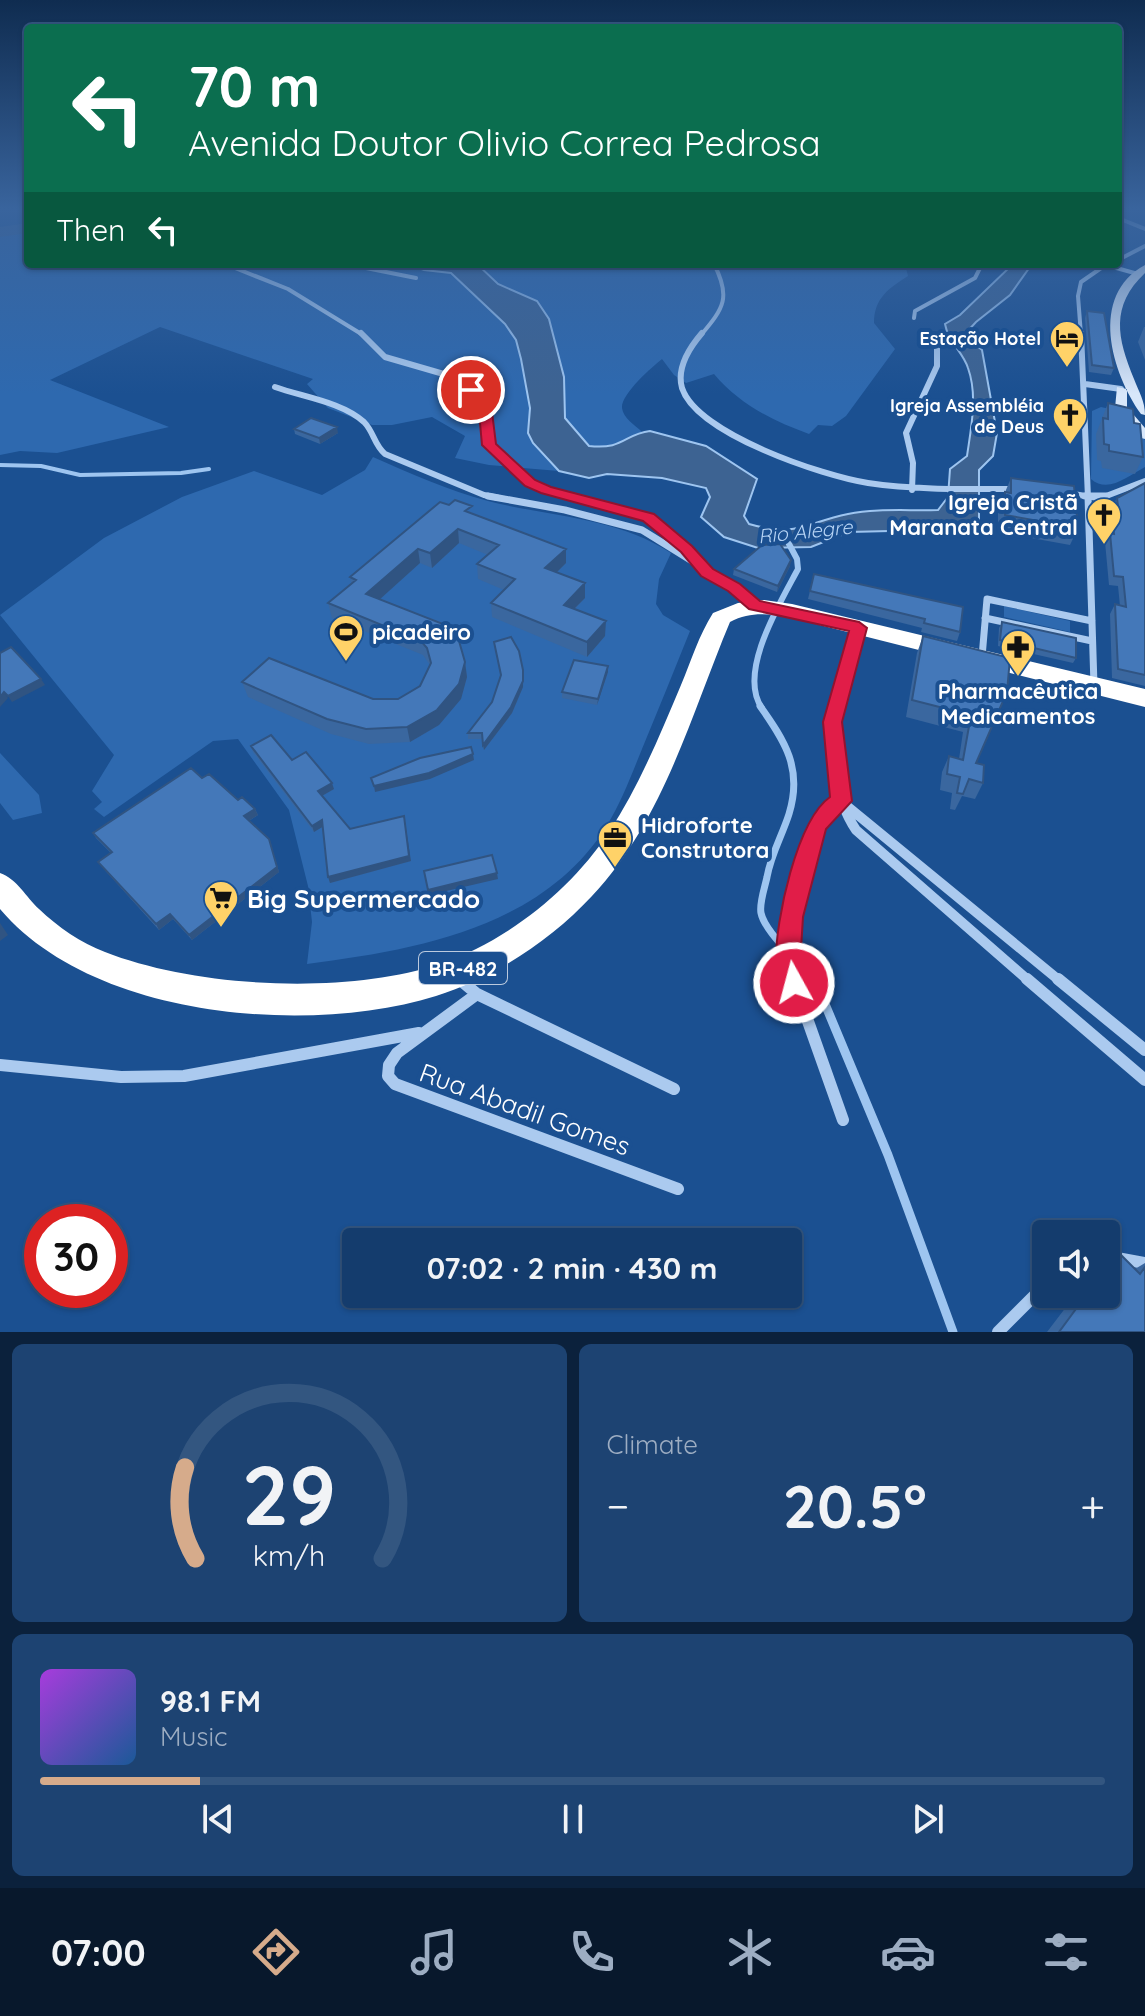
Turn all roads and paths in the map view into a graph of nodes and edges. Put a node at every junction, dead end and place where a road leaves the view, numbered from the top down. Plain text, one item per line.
1 (241, 270) edge
2 (377, 270) edge
3 (718, 270) edge
4 (979, 270) edge
5 (1096, 270) edge
6 (1141, 271) edge
7 (416, 278) dead end
8 (914, 318) dead end
9 (937, 341) dead end
10 (1128, 378) junction
11 (1085, 384) junction
12 (275, 387) dead end
13 (1121, 389) junction
14 (1140, 392) edge
15 (1145, 412) edge
16 (1145, 435) edge
17 (1145, 481) edge
18 (1020, 489) edge
19 (912, 490) junction
20 (1054, 492) edge
21 (1089, 497) junction
22 (707, 573) junction
23 (772, 607) junction
24 (985, 618) junction
25 (1092, 621) junction
26 (859, 628) junction
27 (1092, 641) junction
28 (982, 658) junction
29 (1094, 686) junction
30 (1145, 698) edge
31 (841, 801) junction
32 (0, 886) edge
33 (453, 973) junction
34 (477, 994) junction
35 (424, 1032) junction
36 (1145, 1050) edge
37 (0, 1065) edge
38 (1145, 1080) edge
39 (674, 1089) dead end
40 (843, 1120) dead end
41 (678, 1189) dead end
42 (1120, 1259) edge
43 (1145, 1263) edge
44 (1032, 1298) edge
45 (998, 1332) edge

1 - 22 street
2 - 7 street
3 - 19 street
4 - 8 street
5 - 11 street
6 - 10 main road
9 - 19 street
10 - 13 main road
10 - 14 main road
11 - 13 street
11 - 21 street
12 - 22 street
13 - 14 main road
13 - 16 main road
14 - 15 main road
17 - 21 street
18 - 19 street
20 - 21 street
21 - 25 street
22 - 23 street
23 - 26 highway
23 - 33 highway, BR-482
24 - 25 street
24 - 27 street
24 - 28 street
25 - 27 street
26 - 28 highway
26 - 31 street
27 - 29 street
28 - 29 highway
29 - 30 highway
31 - 36 street
31 - 38 street
31 - 40 street
32 - 33 highway, BR-482
33 - 34 street
34 - 35 street, Rua Abadil Gomes
34 - 39 street
35 - 37 street
35 - 41 street, Rua Abadil Gomes
42 - 43 street
44 - 45 street

